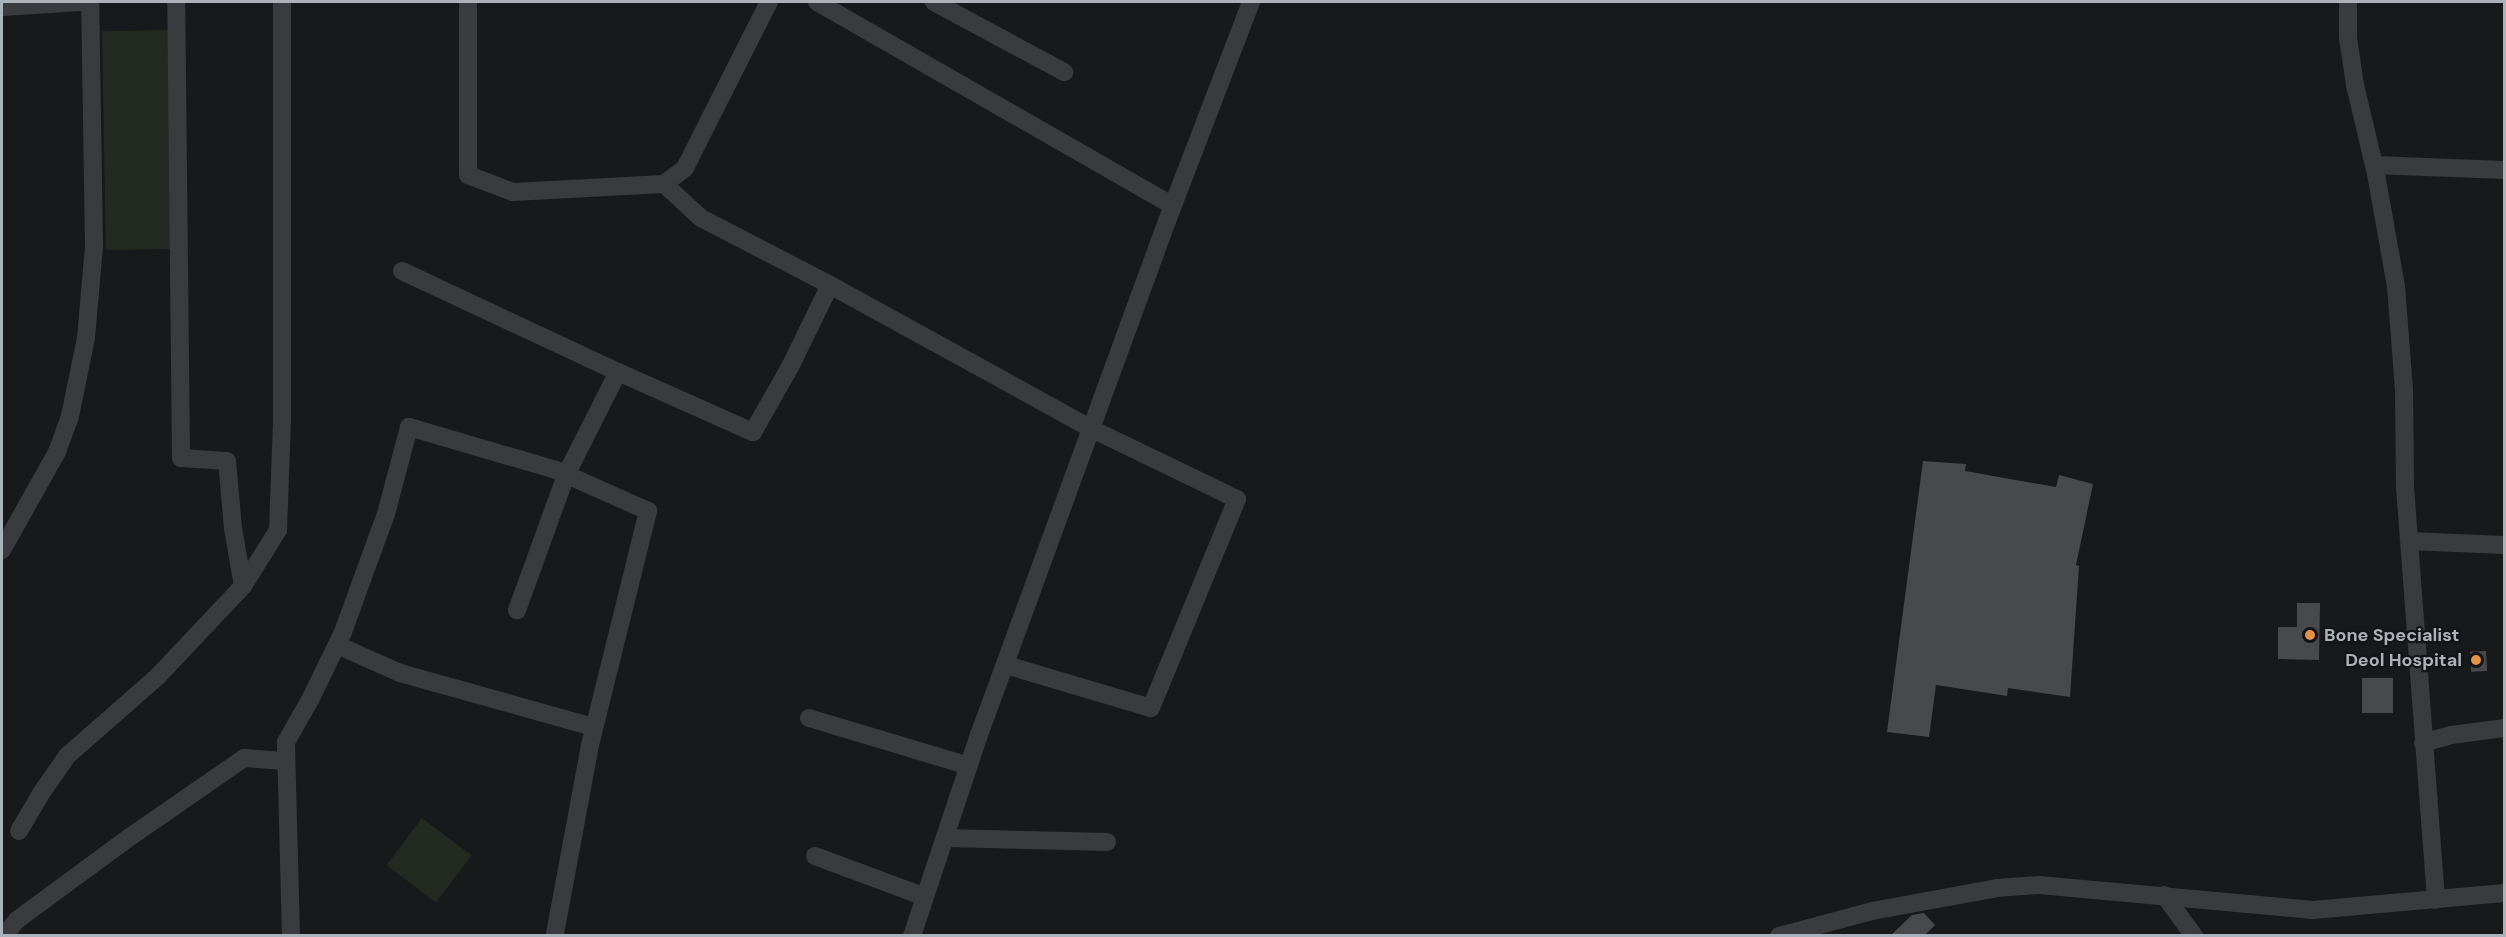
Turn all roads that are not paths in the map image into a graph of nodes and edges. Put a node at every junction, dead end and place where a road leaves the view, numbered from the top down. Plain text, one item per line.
1 (79, 2) edge
2 (176, 2) edge
3 (282, 2) edge
4 (468, 2) edge
5 (770, 2) edge
6 (817, 2) edge
7 (934, 2) edge
8 (1251, 2) edge
9 (2348, 2) edge
10 (2, 7) edge
11 (1064, 72) dead end
12 (2374, 165) junction
13 (2505, 170) edge
14 (664, 184) junction
15 (1173, 206) junction
16 (402, 271) dead end
17 (831, 285) junction
18 (618, 372) junction
19 (1092, 429) junction
20 (566, 474) junction
21 (2410, 541) junction
22 (2505, 545) edge
23 (2, 550) edge
24 (243, 586) junction
25 (517, 610) dead end
26 (337, 645) junction
27 (1006, 665) junction
28 (809, 718) dead end
29 (594, 727) junction
30 (2505, 728) edge
31 (2423, 743) junction
32 (285, 761) junction
33 (969, 766) junction
34 (19, 831) dead end
35 (945, 838) junction
36 (1107, 842) dead end
37 (814, 856) dead end
38 (2505, 893) edge
39 (2164, 895) junction
40 (925, 897) junction
41 (2436, 900) junction
42 (1801, 932) edge
43 (556, 935) edge
44 (4, 936) edge
45 (291, 936) edge
46 (912, 936) edge
47 (1779, 936) edge
48 (2194, 936) edge

1 - 10 street
1 - 23 street
2 - 24 street
3 - 24 street
4 - 14 street
5 - 14 street
6 - 15 street
7 - 11 street
8 - 15 street
9 - 12 street
12 - 13 street
12 - 21 street
14 - 17 street
15 - 19 street
16 - 18 street
17 - 18 street
17 - 19 street
18 - 20 street
19 - 27 street
19 - 27 street
20 - 25 street
20 - 26 street
20 - 29 street
21 - 22 street
21 - 31 street
24 - 34 street
26 - 29 street
26 - 32 street
27 - 33 street
28 - 33 street
29 - 43 street
30 - 31 street
31 - 41 street
32 - 44 street
32 - 45 street
33 - 35 street
35 - 36 street
35 - 40 street
37 - 40 street
38 - 41 street
39 - 41 street
39 - 42 street
39 - 48 street
40 - 46 street
42 - 47 street

